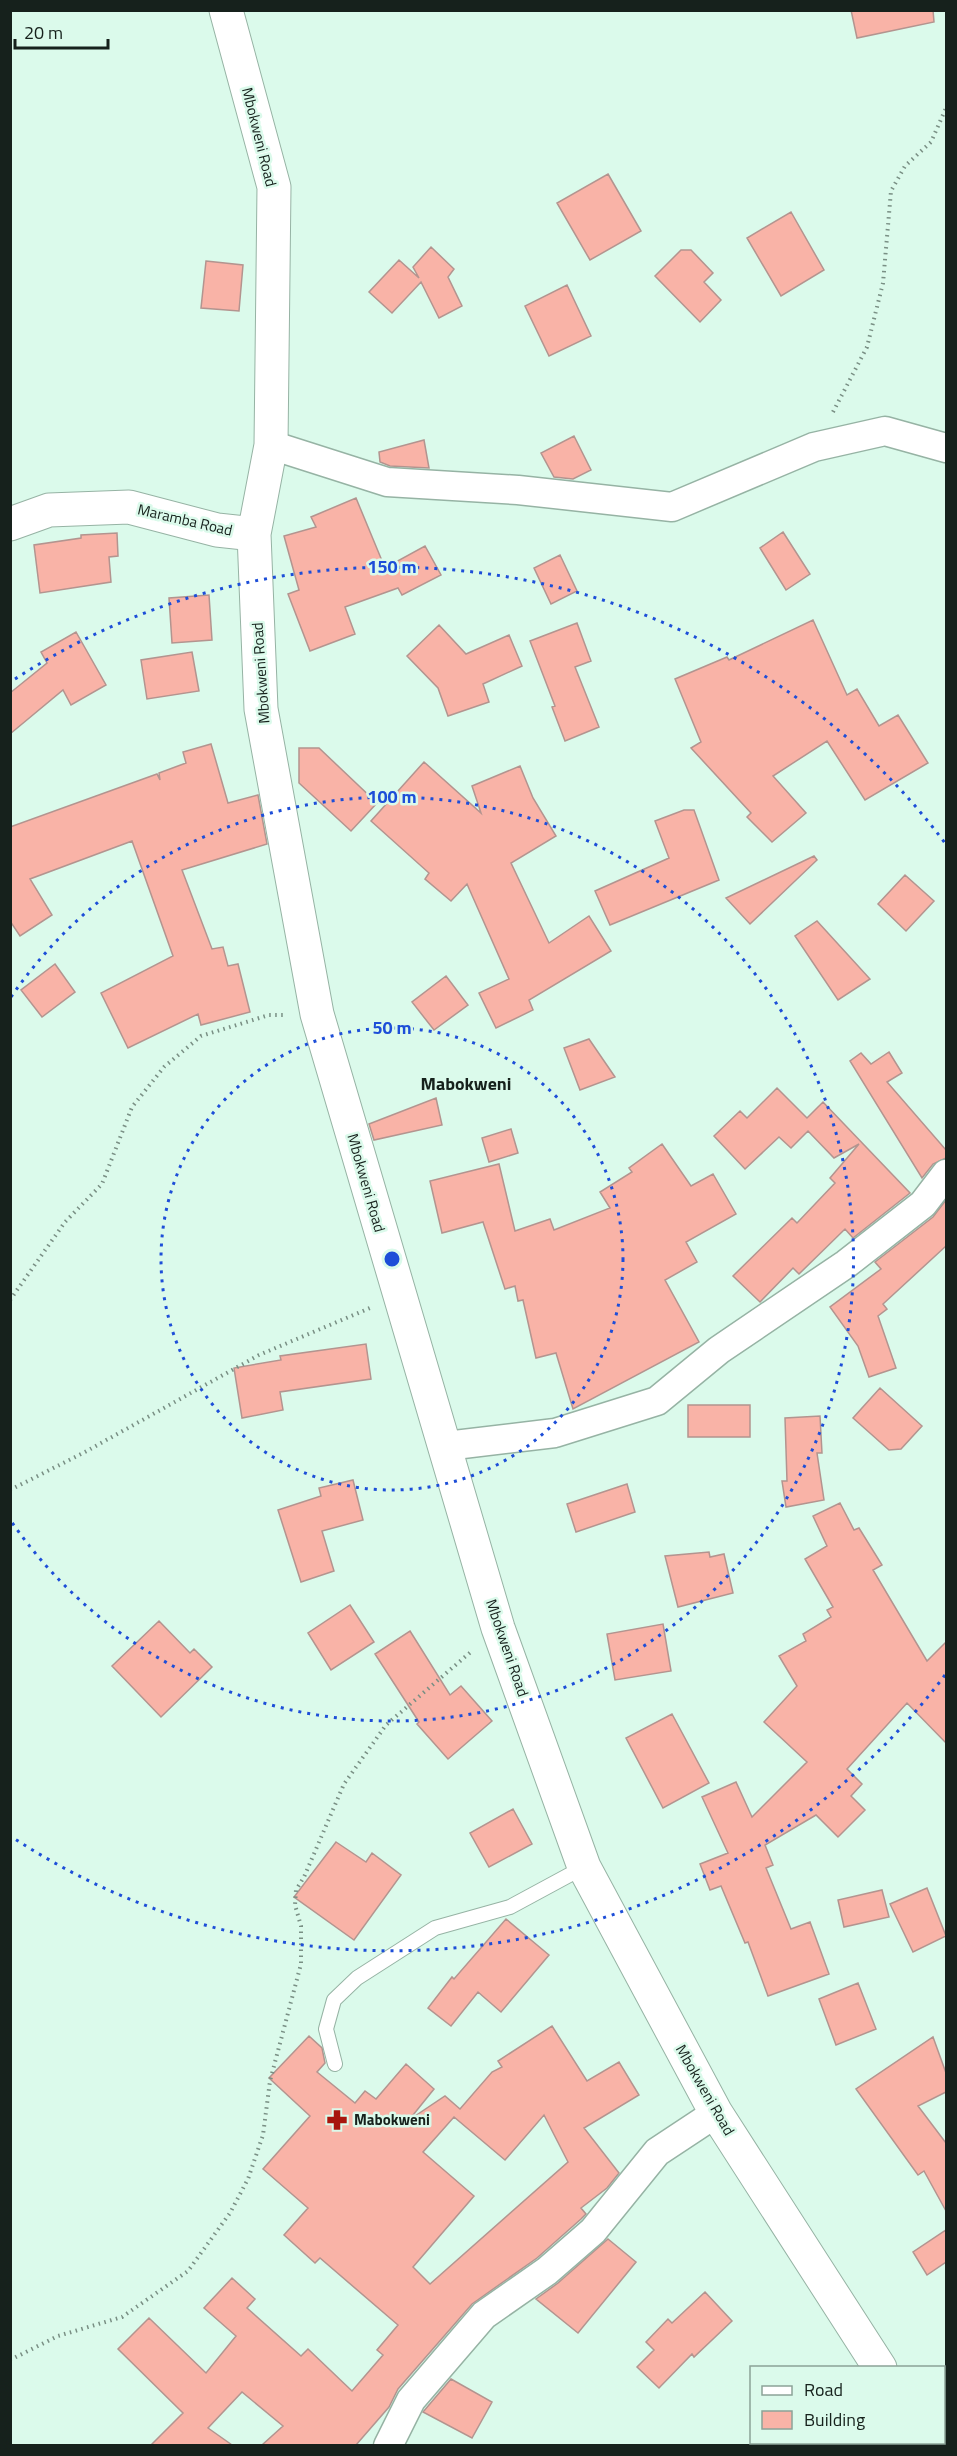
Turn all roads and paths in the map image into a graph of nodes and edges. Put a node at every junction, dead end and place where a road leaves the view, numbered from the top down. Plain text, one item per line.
1 (226, 10) edge
2 (946, 108) edge
3 (271, 445) junction
4 (814, 447) junction
5 (946, 448) edge
6 (10, 524) edge
7 (254, 534) junction
8 (317, 1014) junction
9 (946, 1174) edge
10 (399, 1296) junction
11 (10, 1300) edge
12 (446, 1446) junction
13 (10, 1490) edge
14 (498, 1628) junction
15 (584, 1867) junction
16 (335, 2064) dead end
17 (716, 2113) junction
18 (10, 2360) edge
19 (879, 2366) edge
20 (388, 2445) edge

1 - 3 street, Mbokweni Road
2 - 4 path
3 - 4 street
3 - 7 street, Mbokweni Road
4 - 5 street
6 - 7 street, Maramba Road
7 - 8 street, Mbokweni Road
8 - 10 street, Mbokweni Road
8 - 11 path
9 - 12 street
10 - 12 street, Mbokweni Road
10 - 13 path
12 - 14 street, Mbokweni Road
14 - 15 street, Mbokweni Road
14 - 18 path
15 - 16 lane
15 - 17 street, Mbokweni Road
17 - 19 street, Mbokweni Road
17 - 20 street

